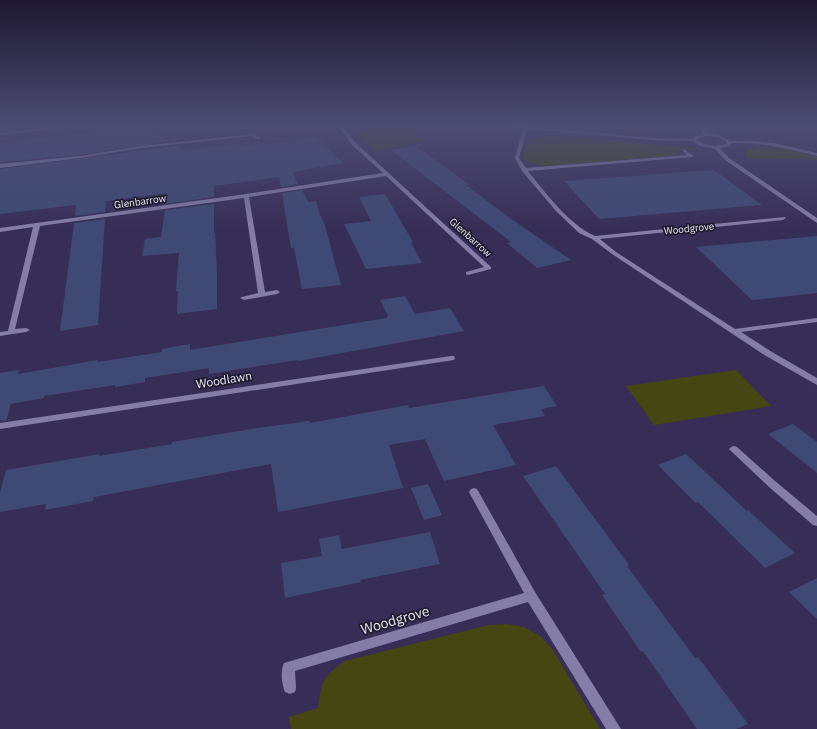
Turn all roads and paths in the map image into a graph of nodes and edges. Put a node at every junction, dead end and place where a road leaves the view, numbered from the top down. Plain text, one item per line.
1 (53, 160) edge
2 (372, 160) edge
3 (518, 160) edge
4 (644, 160) edge
5 (728, 160) edge
6 (0, 166) edge
7 (524, 170) junction
8 (387, 174) junction
9 (246, 196) junction
10 (783, 218) dead end
11 (817, 221) edge
12 (37, 225) junction
13 (0, 230) edge
14 (594, 238) junction
15 (468, 273) dead end
16 (277, 292) dead end
17 (262, 295) junction
18 (244, 298) dead end
19 (817, 320) edge
20 (26, 330) dead end
21 (734, 331) junction
22 (11, 332) junction
23 (0, 334) edge
24 (451, 358) dead end
25 (817, 382) edge
26 (0, 426) edge
27 (734, 449) dead end
28 (474, 492) dead end
29 (817, 522) edge
30 (531, 596) junction
31 (290, 688) dead end
32 (614, 729) edge

1 - 6 street
2 - 8 street, Glenbarrow
3 - 7 street
4 - 7 street
5 - 11 street
7 - 14 street
8 - 9 street, Glenbarrow
8 - 15 street, Glenbarrow
9 - 12 street, Glenbarrow
9 - 17 street
10 - 14 street, Woodgrove
12 - 13 street, Glenbarrow
12 - 22 street
14 - 21 street
16 - 17 street
17 - 18 street
19 - 21 street
20 - 22 street
21 - 25 street
22 - 23 street
24 - 26 street, Woodlawn
27 - 29 street
28 - 30 street
30 - 31 street, Woodgrove
30 - 32 street

